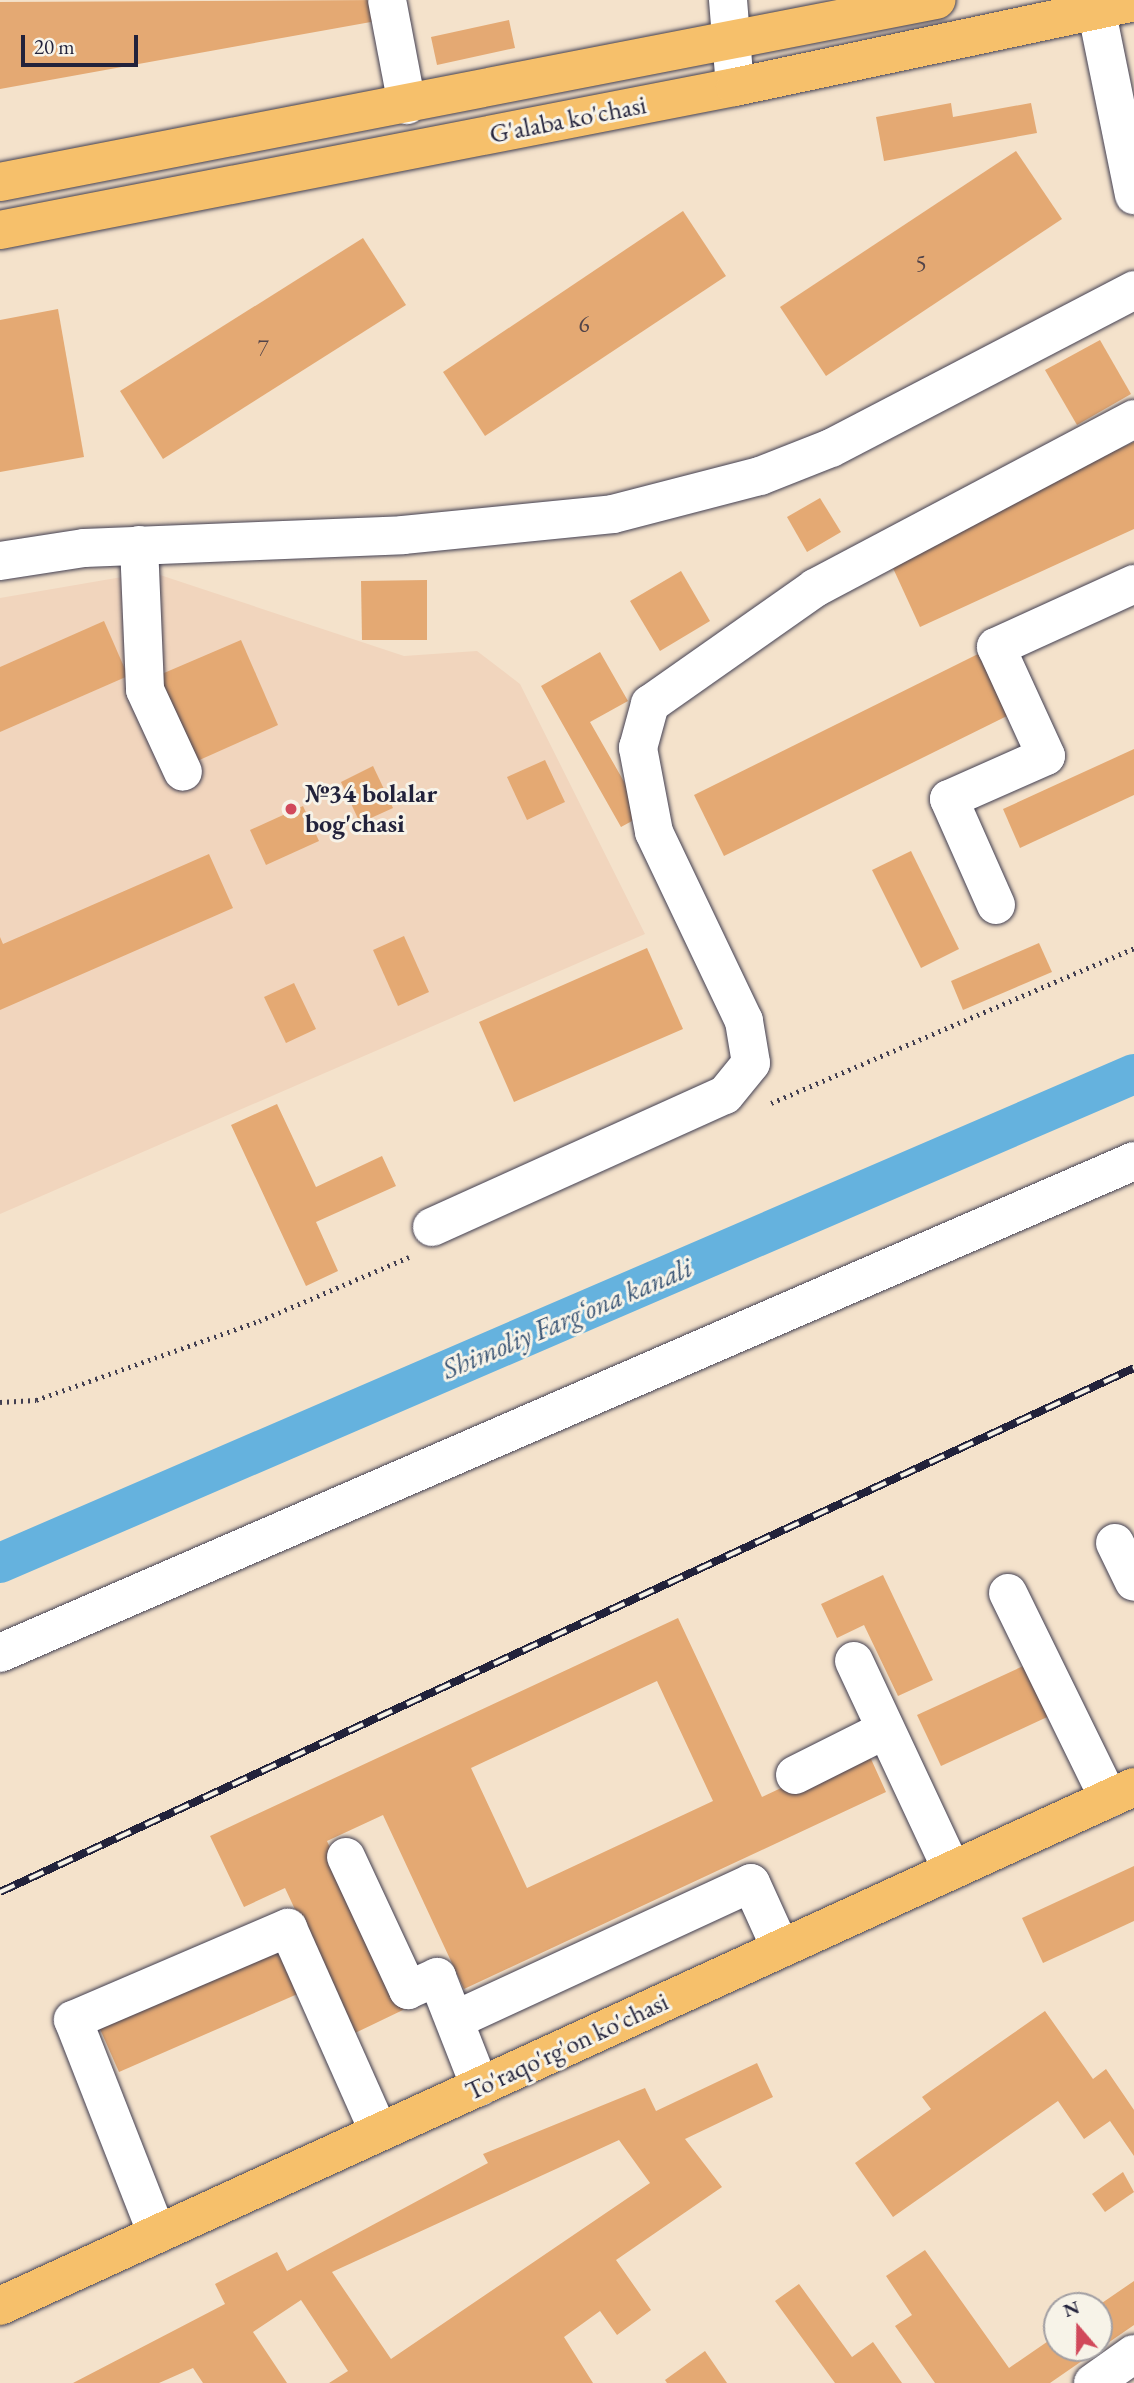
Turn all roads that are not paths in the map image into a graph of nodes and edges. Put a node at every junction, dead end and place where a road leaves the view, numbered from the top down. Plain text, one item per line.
1 (387, 0) edge
2 (728, 0) edge
3 (936, 0) edge
4 (1134, 2) edge
5 (1097, 13) junction
6 (732, 44) junction
7 (735, 88) junction
8 (1123, 90) edge
9 (407, 105) junction
10 (0, 181) edge
11 (1134, 195) edge
12 (0, 230) edge
13 (1134, 290) edge
14 (1134, 419) edge
15 (139, 545) junction
16 (0, 561) edge
17 (1134, 584) edge
18 (183, 772) dead end
19 (996, 905) dead end
20 (1134, 1161) edge
21 (432, 1227) dead end
22 (1115, 1543) dead end
23 (1134, 1582) edge
24 (1008, 1593) dead end
25 (0, 1653) edge
26 (853, 1661) dead end
27 (885, 1730) junction
28 (795, 1775) dead end
29 (1121, 1793) edge
30 (346, 1857) dead end
31 (953, 1870) junction
32 (781, 1949) junction
33 (455, 2020) junction
34 (480, 2087) junction
35 (379, 2132) junction
36 (157, 2234) junction
37 (0, 2306) edge
38 (1134, 2354) edge
39 (1093, 2383) edge

1 - 9 street
2 - 6 street
3 - 6 main road, G'alaba ko'chasi
4 - 5 main road, G'alaba ko'chasi
5 - 7 main road, G'alaba ko'chasi
5 - 8 street
6 - 7 street
6 - 9 main road, G'alaba ko'chasi
7 - 12 main road, G'alaba ko'chasi
8 - 11 street
9 - 10 main road, G'alaba ko'chasi
13 - 15 street
14 - 21 street
15 - 16 street
15 - 18 street
17 - 19 street
20 - 25 street
22 - 23 street
24 - 29 street
26 - 27 street
27 - 28 street
27 - 31 street
29 - 31 main road, To'raqo'rg'on ko'chasi
30 - 33 street
31 - 32 main road, To'raqo'rg'on ko'chasi
32 - 33 street
32 - 34 main road, To'raqo'rg'on ko'chasi
33 - 34 street
34 - 35 main road, To'raqo'rg'on ko'chasi
35 - 36 main road, To'raqo'rg'on ko'chasi
35 - 36 street
36 - 37 main road, To'raqo'rg'on ko'chasi
38 - 39 street

